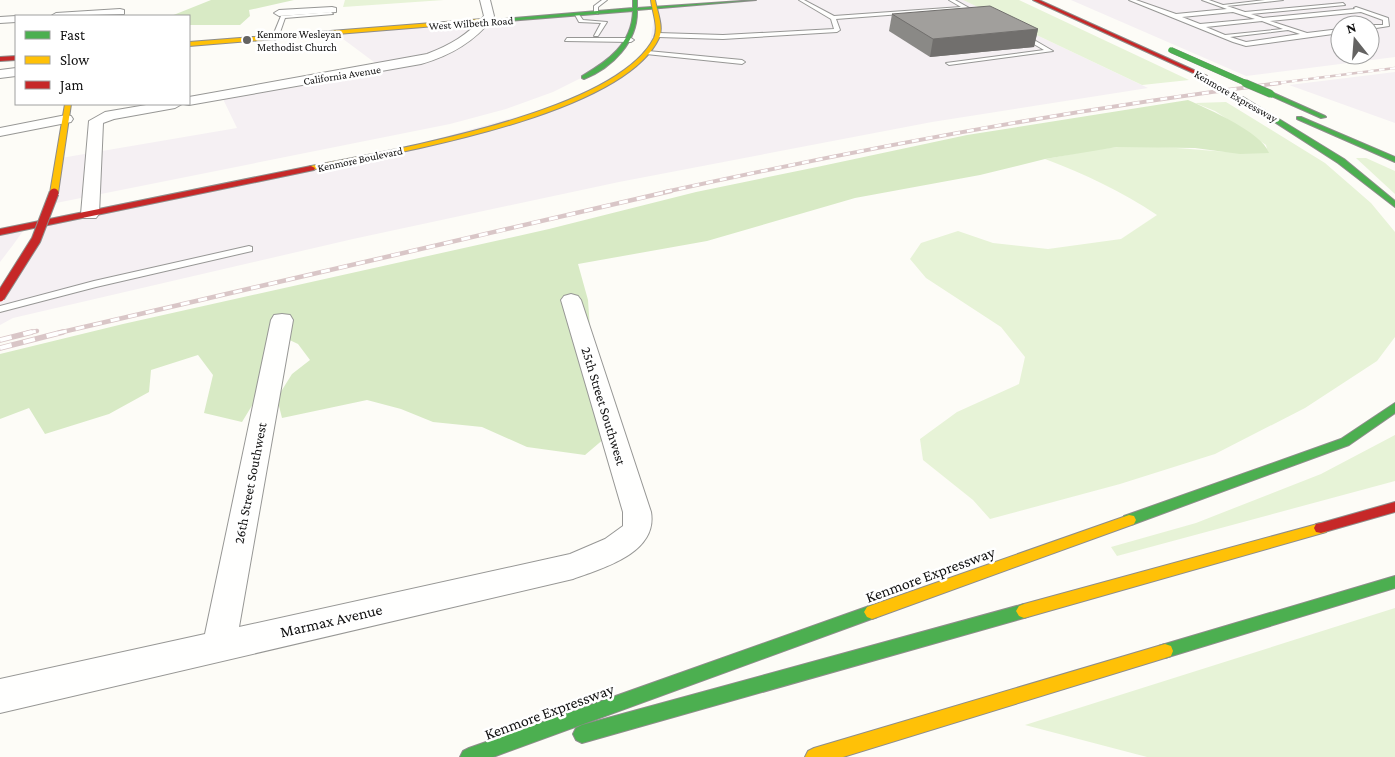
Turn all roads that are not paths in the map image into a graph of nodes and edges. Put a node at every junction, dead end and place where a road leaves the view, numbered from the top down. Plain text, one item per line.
1 (485, 0) edge
2 (606, 0) edge
3 (754, 0) edge
4 (801, 0) edge
5 (951, 0) edge
6 (1035, 0) edge
7 (1057, 0) edge
8 (1130, 0) edge
9 (1204, 0) edge
10 (1281, 0) edge
11 (1332, 0) edge
12 (730, 1) edge
13 (1343, 2) edge
14 (654, 4) edge
15 (635, 5) edge
16 (1221, 6) junction
17 (333, 8) edge
18 (966, 8) junction
19 (1234, 10) junction
20 (1363, 10) junction
21 (121, 11) edge
22 (279, 13) dead end
23 (596, 13) junction
24 (1243, 13) junction
25 (576, 14) junction
26 (69, 15) edge
27 (1376, 15) edge
28 (982, 16) edge
29 (1176, 16) junction
30 (1380, 17) edge
31 (832, 18) junction
32 (15, 19) edge
33 (0, 20) edge
34 (1262, 20) junction
35 (484, 22) junction
36 (1197, 26) junction
37 (1380, 27) edge
38 (1289, 29) junction
39 (1016, 32) edge
40 (1330, 32) edge
41 (323, 34) junction
42 (596, 35) dead end
43 (658, 35) junction
44 (1307, 35) junction
45 (1222, 36) junction
46 (275, 38) junction
47 (567, 40) dead end
48 (631, 40) junction
49 (190, 44) edge
50 (648, 53) junction
51 (15, 58) edge
52 (0, 59) edge
53 (742, 62) dead end
54 (949, 63) dead end
55 (15, 72) edge
56 (0, 74) edge
57 (1204, 76) junction
58 (574, 83) dead end
59 (1219, 85) dead end
60 (1243, 96) junction
61 (190, 101) edge
62 (68, 105) edge
63 (170, 105) edge
64 (66, 119) junction
65 (1346, 127) junction
66 (0, 132) edge
67 (1362, 133) dead end
68 (1395, 150) edge
69 (1395, 160) edge
70 (83, 198) junction
71 (1395, 205) edge
72 (32, 208) dead end
73 (90, 214) junction
74 (0, 232) edge
75 (249, 249) dead end
76 (0, 297) edge
77 (571, 300) dead end
78 (0, 310) edge
79 (282, 320) dead end
80 (1395, 407) edge
81 (1395, 507) edge
82 (637, 512) joint
83 (1395, 582) edge
84 (219, 646) junction
85 (0, 696) edge
86 (575, 736) dead end
87 (527, 749) dead end
88 (469, 757) edge
89 (499, 757) edge
90 (814, 757) edge

1 - 35 street
2 - 23 lane
3 - 12 main road, West Wilbeth Road
4 - 31 lane
5 - 18 lane
6 - 57 main road, Kenmore Expressway
7 - 65 main road, Kenmore Expressway, bridge
8 - 29 lane
9 - 16 lane
10 - 16 lane
11 - 13 lane
12 - 14 main road, West Wilbeth Road
13 - 20 lane
13 - 24 lane
14 - 15 main road, West Wilbeth Road
14 - 43 main road
15 - 23 main road, West Wilbeth Road
15 - 48 main road
16 - 19 lane
17 - 22 street
17 - 41 street
17 - 46 lane
18 - 28 lane
18 - 31 lane
19 - 24 lane
19 - 29 lane
20 - 27 lane
20 - 34 lane
21 - 26 street
23 - 25 main road, West Wilbeth Road
24 - 34 lane
25 - 35 main road, West Wilbeth Road
25 - 42 lane
29 - 36 lane
30 - 37 lane
31 - 43 lane
32 - 33 street
34 - 36 lane
34 - 38 lane
35 - 41 main road, West Wilbeth Road
35 - 61 street, California Avenue
36 - 45 lane
38 - 44 lane
38 - 45 lane
39 - 54 lane
40 - 44 lane
41 - 46 main road, West Wilbeth Road
43 - 50 main road, Kenmore Boulevard
44 - 45 lane
46 - 49 main road, West Wilbeth Road
47 - 48 lane
48 - 58 main road
50 - 53 lane
50 - 73 main road, Kenmore Boulevard
51 - 52 main road
55 - 56 street
57 - 59 main road, Kenmore Expressway
57 - 60 main road
60 - 69 main road
60 - 71 main road, Kenmore Expressway
62 - 64 main road
63 - 70 street
64 - 66 street
64 - 76 main road, bridge
65 - 67 main road
65 - 68 main road, Kenmore Expressway
70 - 72 main road
70 - 73 street
73 - 74 main road, Kenmore Boulevard
75 - 78 lane
77 - 82 street, 25th Street Southwest
79 - 84 street, 26th Street Southwest
80 - 88 main road, Kenmore Expressway
81 - 86 main road
82 - 84 street, Marmax Avenue
83 - 90 main road
84 - 85 street, Marmax Avenue
87 - 89 main road

